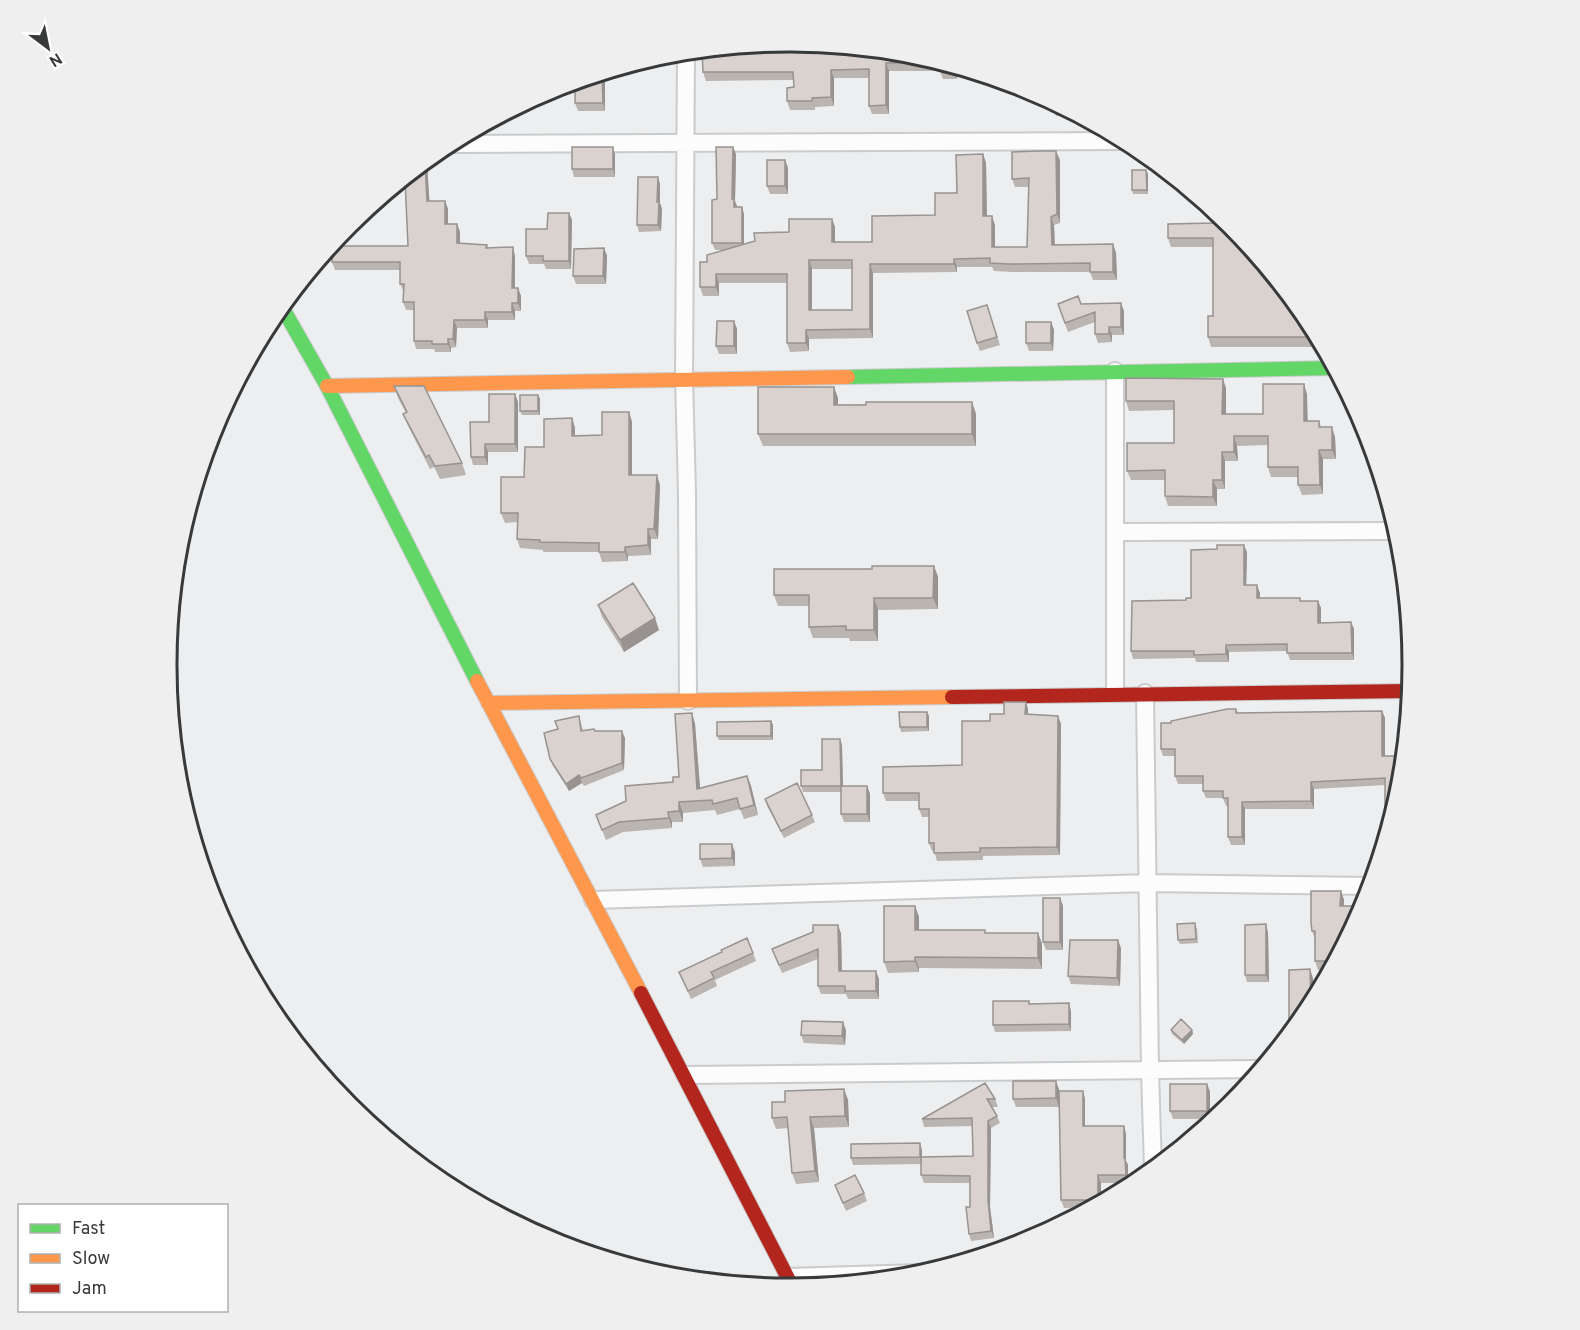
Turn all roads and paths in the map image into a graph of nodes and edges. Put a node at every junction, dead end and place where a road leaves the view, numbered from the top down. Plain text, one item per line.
1 (686, 62) edge
2 (1106, 141) edge
3 (686, 143) junction
4 (470, 144) edge
5 (287, 316) edge
6 (1325, 368) edge
7 (1115, 371) junction
8 (684, 379) junction
9 (327, 386) junction
10 (1388, 531) edge
11 (1115, 532) junction
12 (1401, 691) edge
13 (1115, 693) junction
14 (1145, 693) junction
15 (688, 701) junction
16 (488, 703) junction
17 (1148, 883) junction
18 (1361, 886) edge
19 (593, 900) junction
20 (1150, 1070) junction
21 (1250, 1070) edge
22 (685, 1075) junction
23 (1153, 1158) edge
24 (788, 1278) edge

1 - 3 street
2 - 3 street
3 - 4 street
3 - 8 street
5 - 9 street
6 - 7 street
7 - 8 street
7 - 11 street
8 - 9 street
8 - 15 street
9 - 16 street
10 - 11 street
11 - 13 street
12 - 14 street
13 - 14 street
13 - 15 street
14 - 17 street
15 - 16 street
16 - 19 street
17 - 18 street
17 - 19 street
17 - 20 street
19 - 22 street
20 - 21 street
20 - 22 street
20 - 23 street
22 - 24 street

